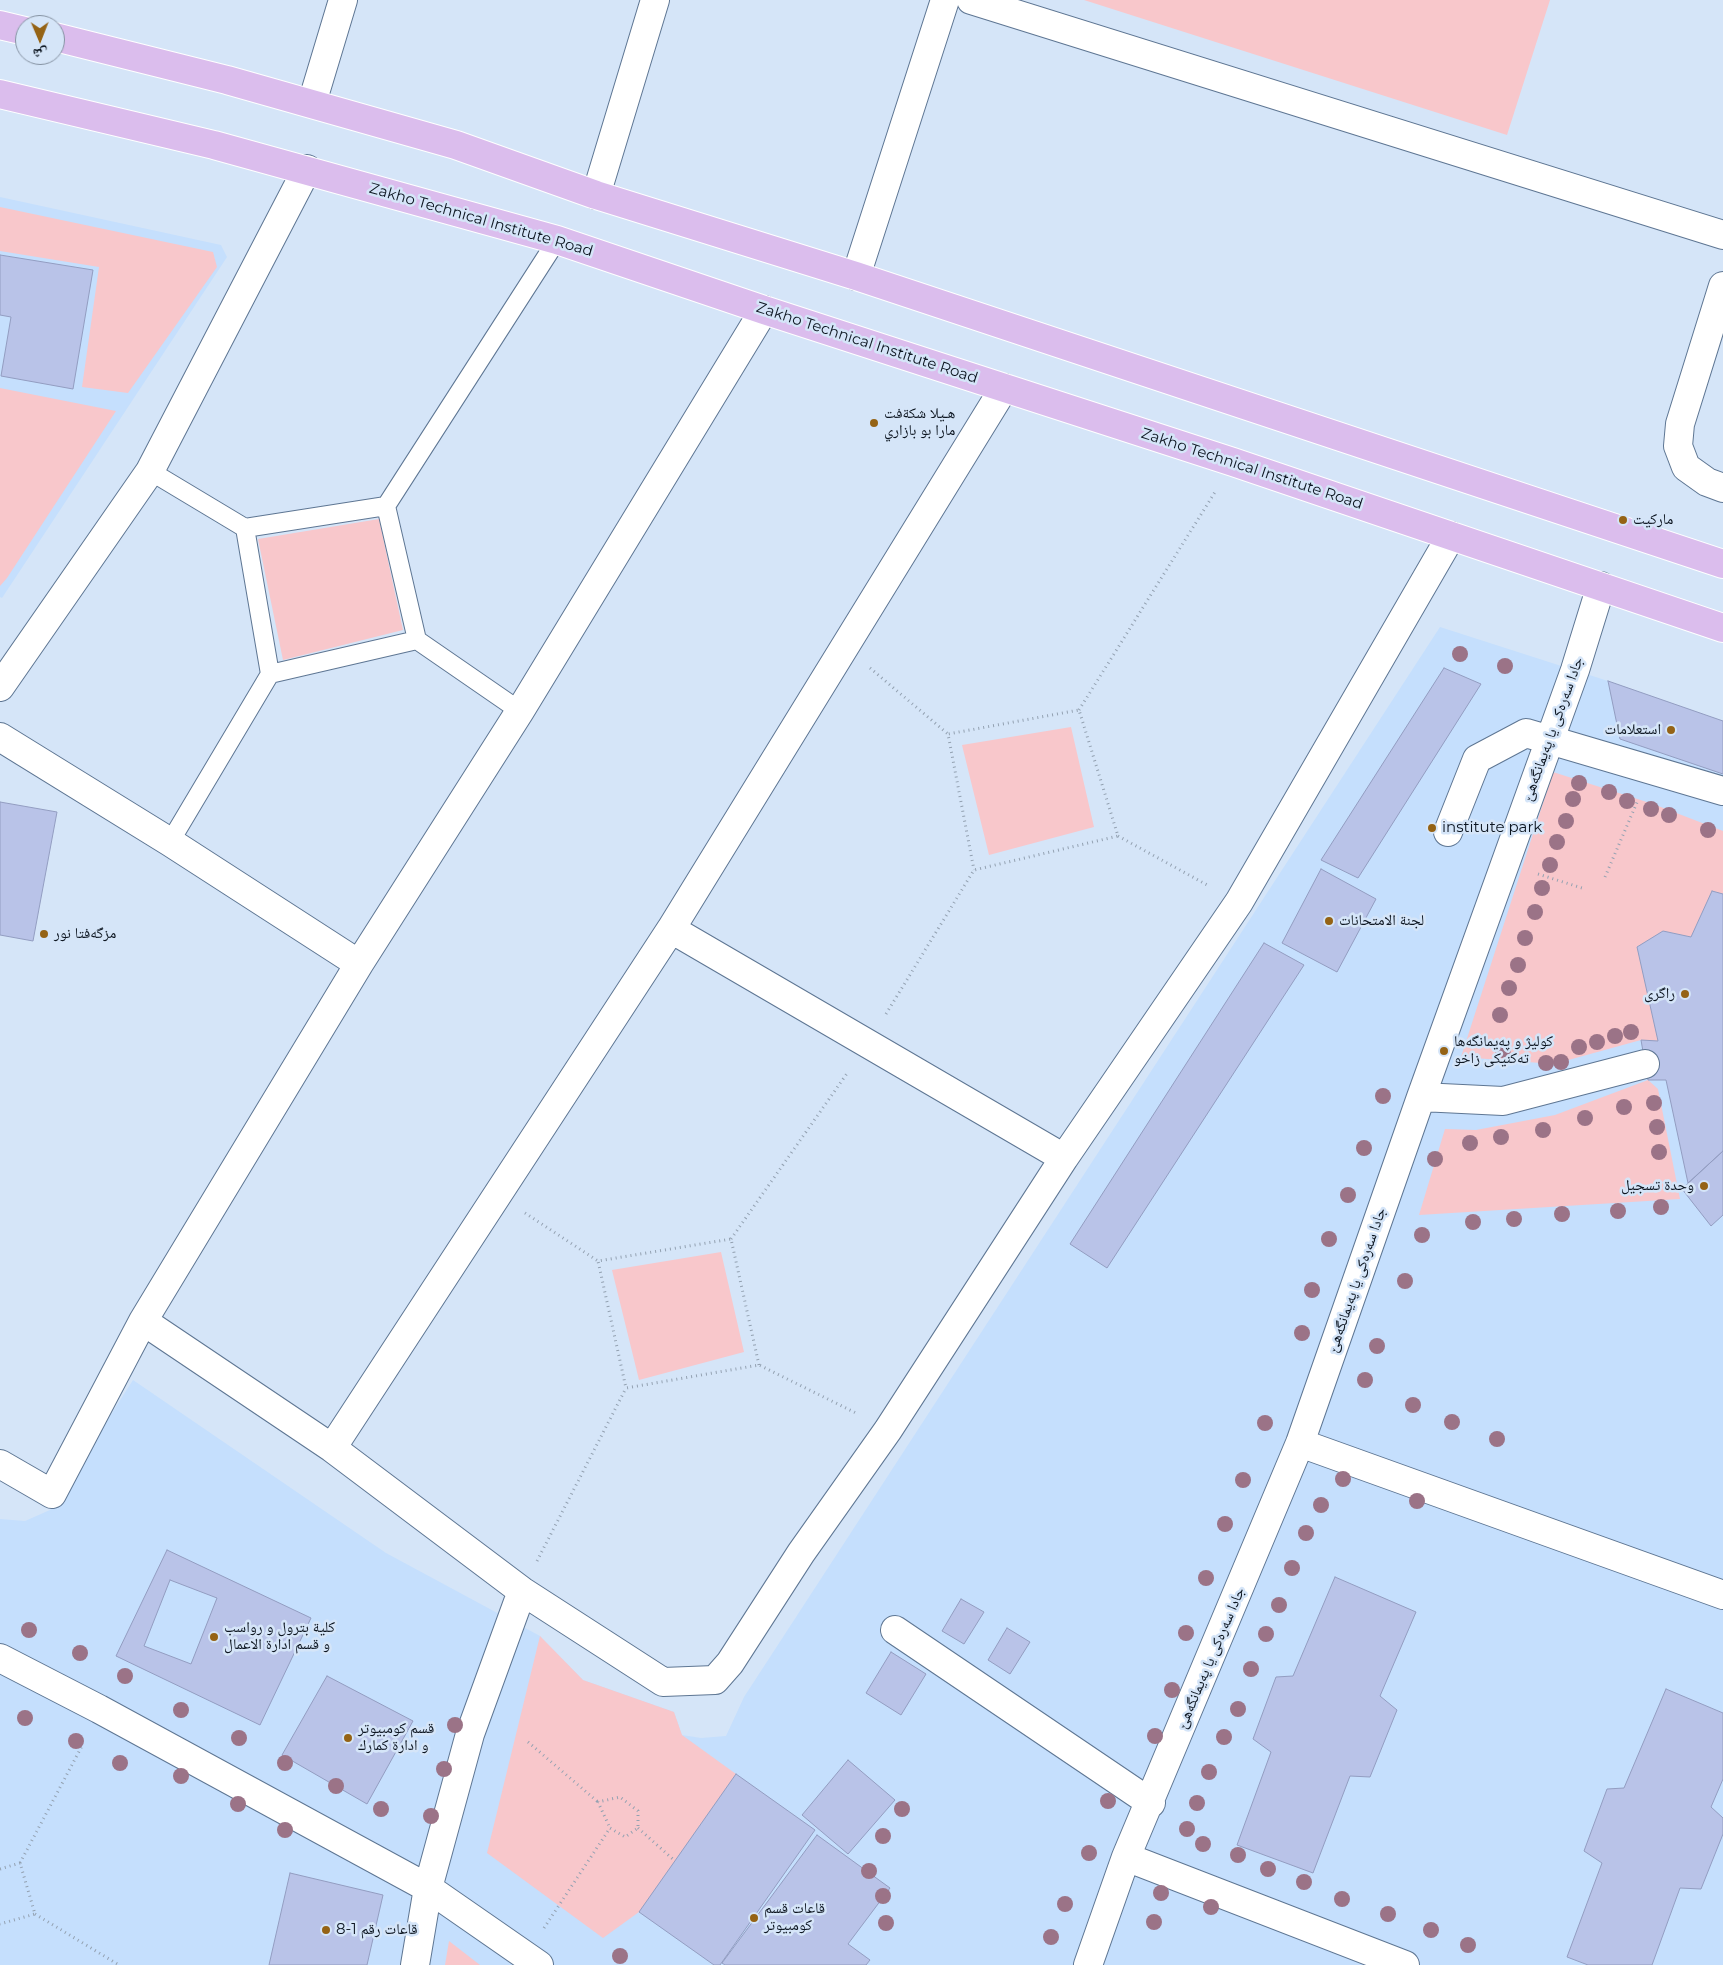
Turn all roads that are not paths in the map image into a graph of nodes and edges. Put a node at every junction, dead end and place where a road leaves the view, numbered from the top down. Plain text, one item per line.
1 (343, 0) edge
2 (655, 0) edge
3 (945, 0) edge
4 (971, 0) edge
5 (0, 25) edge
6 (15, 29) edge
7 (65, 40) edge
8 (0, 94) edge
9 (312, 103) junction
10 (307, 169) junction
11 (596, 195) junction
12 (1723, 235) edge
13 (556, 240) junction
14 (856, 276) junction
15 (1723, 286) edge
16 (764, 310) junction
17 (1004, 388) junction
18 (150, 471) junction
19 (1723, 488) edge
20 (386, 506) junction
21 (245, 528) junction
22 (1451, 536) junction
23 (1723, 564) edge
24 (1601, 586) junction
25 (1723, 628) edge
26 (417, 640) junction
27 (270, 674) junction
28 (0, 687) edge
29 (520, 711) junction
30 (0, 737) edge
31 (1549, 738) junction
32 (1723, 791) edge
33 (1448, 832) dead end
34 (170, 842) junction
35 (671, 929) junction
36 (359, 964) junction
37 (1645, 1064) dead end
38 (1421, 1097) junction
39 (1064, 1158) junction
40 (143, 1321) junction
41 (1300, 1443) junction
42 (332, 1448) junction
43 (0, 1464) edge
44 (522, 1591) junction
45 (1723, 1594) edge
46 (896, 1630) dead end
47 (0, 1658) edge
48 (1150, 1802) junction
49 (1126, 1857) junction
50 (428, 1888) junction
51 (532, 1960) edge
52 (415, 1965) edge
53 (1088, 1965) edge
54 (1405, 1965) edge

1 - 9 street
2 - 11 street
3 - 14 street
4 - 12 street
5 - 6 main road
7 - 9 main road
8 - 10 main road, Zakho Technical Institute Road
9 - 11 main road
10 - 13 main road, Zakho Technical Institute Road
10 - 18 street
11 - 14 main road
13 - 16 main road, Zakho Technical Institute Road
13 - 20 lane
14 - 23 main road
15 - 19 street
16 - 17 main road, Zakho Technical Institute Road
16 - 29 street
17 - 22 main road, Zakho Technical Institute Road
17 - 35 street
18 - 21 lane
18 - 28 street
20 - 21 lane
20 - 26 lane
21 - 27 lane
22 - 24 main road, Zakho Technical Institute Road
22 - 39 street
24 - 25 main road, Zakho Technical Institute Road
24 - 31 street, جادا سه‌ره‌كى يا په‌يمانگه‌هێ
26 - 27 lane
26 - 29 lane
27 - 34 lane
29 - 36 street
30 - 34 street
31 - 32 street
31 - 33 street
31 - 38 street, جادا سه‌ره‌كى يا په‌يمانگه‌هێ
34 - 36 street
35 - 39 street
35 - 42 street
36 - 40 street
37 - 38 street
38 - 41 street, جادا سه‌ره‌كى يا په‌يمانگه‌هێ
39 - 44 street
40 - 42 street
40 - 43 street
41 - 45 street
41 - 48 street, جادا سه‌ره‌كى يا په‌يمانگه‌هێ
42 - 44 street
44 - 50 street
46 - 48 street
47 - 50 street
48 - 49 street, جادا سه‌ره‌كى يا په‌يمانگه‌هێ
49 - 53 street, جادا سه‌ره‌كى يا په‌يمانگه‌هێ
49 - 54 street
50 - 51 street
50 - 52 street

